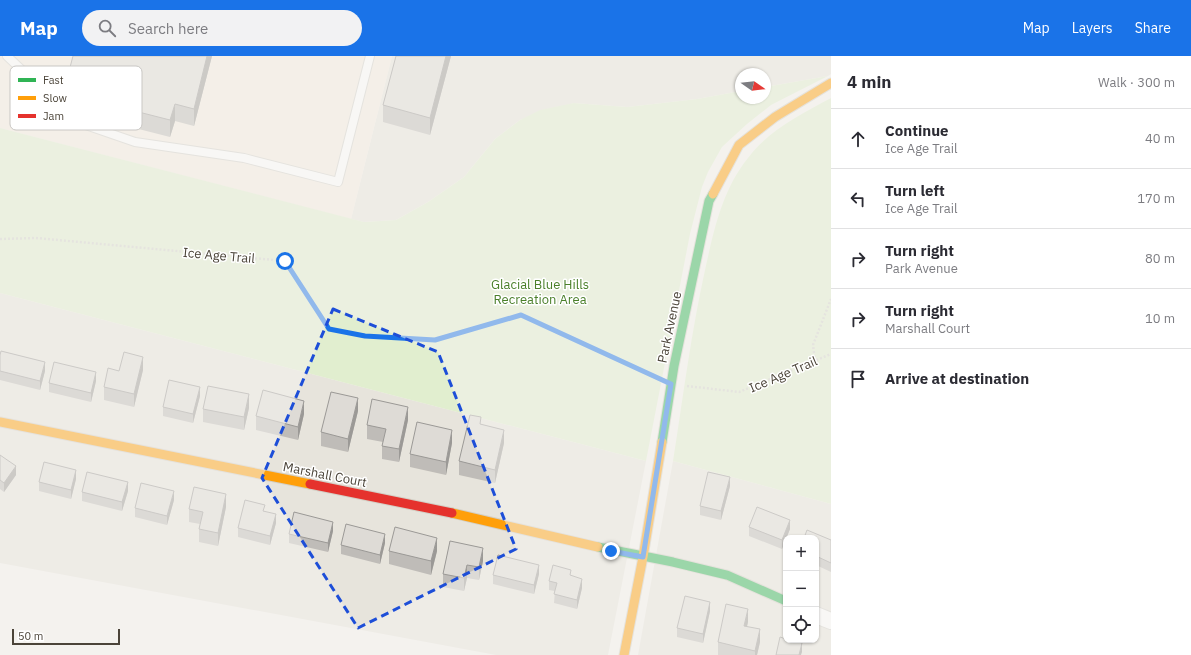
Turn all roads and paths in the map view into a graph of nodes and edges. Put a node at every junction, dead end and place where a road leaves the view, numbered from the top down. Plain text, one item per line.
1 (7, 56) edge
2 (370, 56) edge
3 (18, 66) edge
4 (831, 83) edge
5 (100, 130) edge
6 (0, 239) edge
7 (831, 299) edge
8 (831, 354) edge
9 (815, 361) junction
10 (671, 384) junction
11 (0, 422) edge
12 (643, 557) junction
13 (783, 600) edge
14 (819, 616) edge
15 (831, 621) edge
16 (624, 655) edge

1 - 3 lane
2 - 5 lane
4 - 10 street, Park Avenue
6 - 10 path, Ice Age Trail
7 - 9 path
8 - 9 path, Ice Age Trail
9 - 10 path, Ice Age Trail
10 - 12 street, Park Avenue
11 - 12 street, Marshall Court
12 - 13 street, Marshall Court
12 - 16 street, Park Avenue
14 - 15 street

